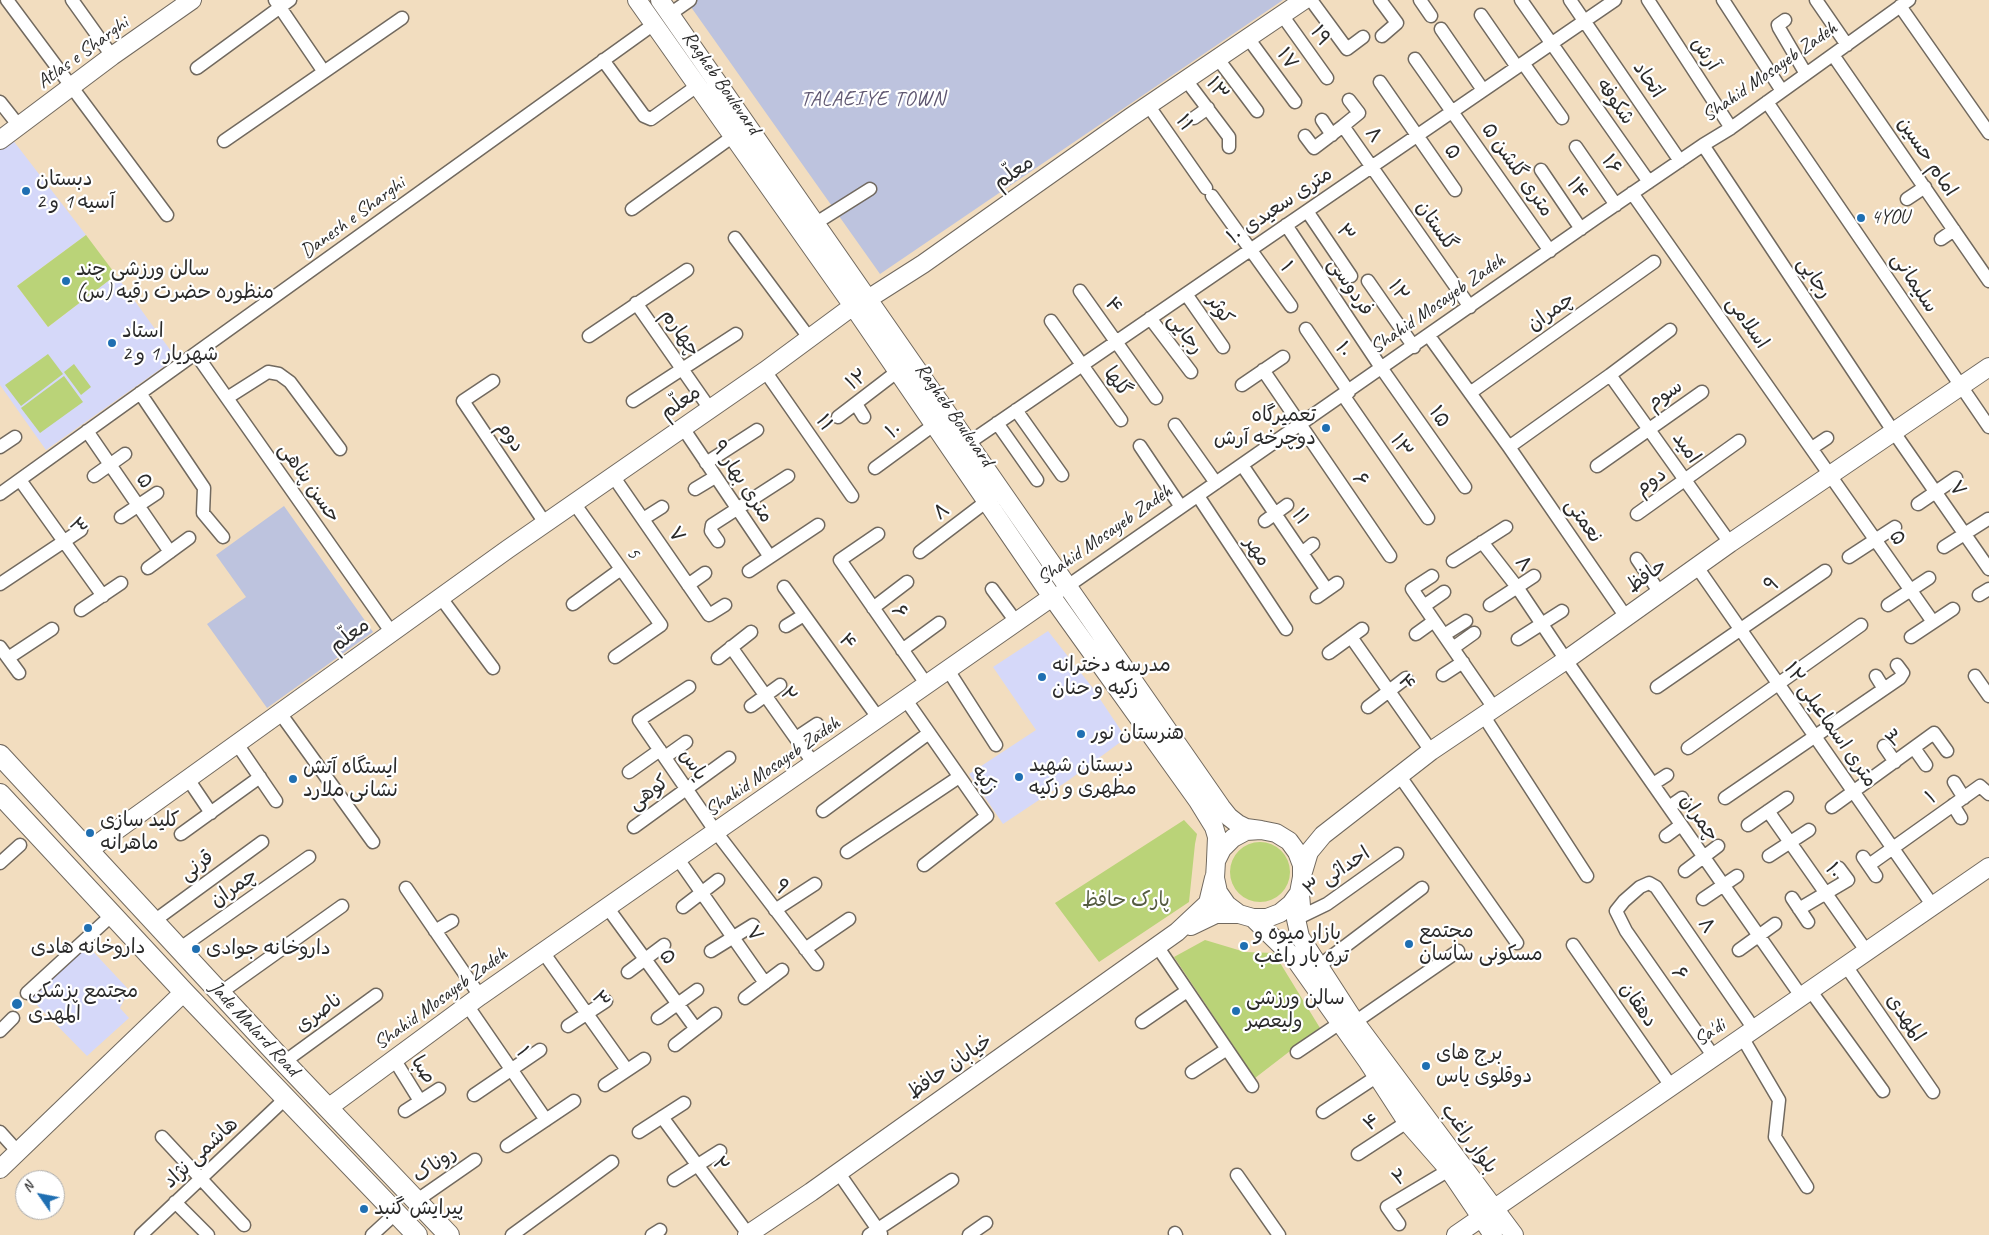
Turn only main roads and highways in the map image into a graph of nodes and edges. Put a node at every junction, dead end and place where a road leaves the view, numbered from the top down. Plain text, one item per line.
1 (0, 755) edge
2 (18, 777) junction
3 (2, 796) edge
4 (417, 1235) edge
5 (449, 1235) edge

1 - 2 main road, Jade Malard Road
2 - 3 main road
2 - 5 main road, Jade Malard Road
3 - 4 main road, Jade Malard Road

